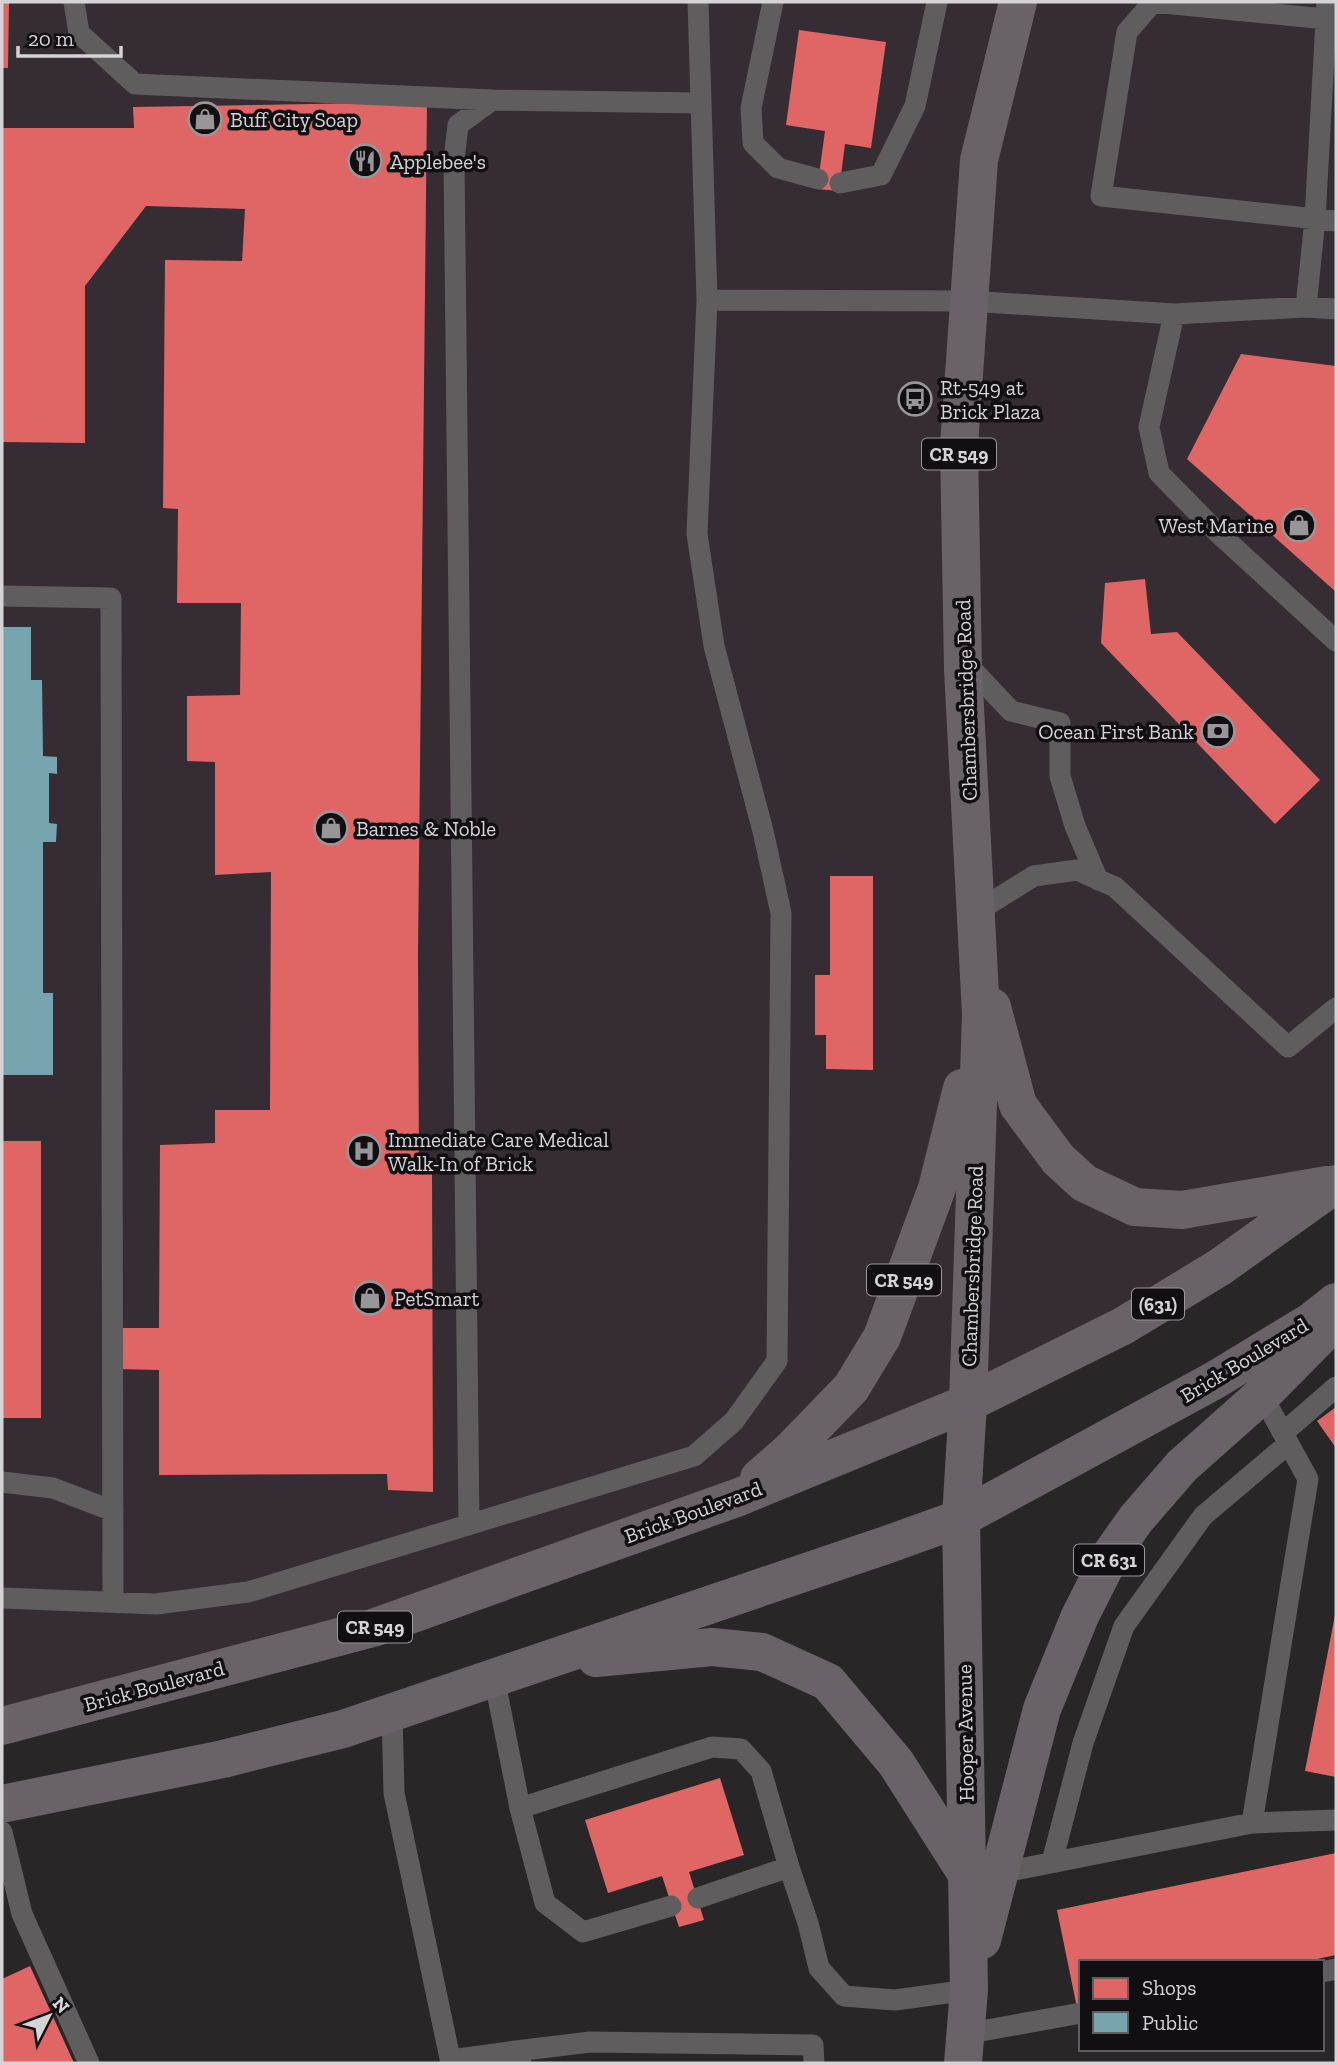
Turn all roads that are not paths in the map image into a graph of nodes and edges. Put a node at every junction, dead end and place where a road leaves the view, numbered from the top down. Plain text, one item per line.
1 (74, 2) edge
2 (698, 2) edge
3 (773, 2) edge
4 (937, 2) edge
5 (1018, 2) edge
6 (1330, 13) edge
7 (492, 100) junction
8 (701, 103) junction
9 (1326, 220) edge
10 (707, 300) junction
11 (968, 301) junction
12 (1306, 307) junction
13 (1336, 309) edge
14 (1174, 314) junction
15 (2, 596) edge
16 (1336, 641) edge
17 (963, 660) junction
18 (1098, 880) junction
19 (976, 912) junction
20 (978, 950) junction
21 (1336, 1008) edge
22 (981, 1014) junction
23 (1336, 1184) edge
24 (1336, 1302) edge
25 (1336, 1320) edge
26 (1336, 1387) edge
27 (1262, 1395) junction
28 (968, 1403) junction
29 (1286, 1438) junction
30 (2, 1482) edge
31 (739, 1497) junction
32 (113, 1511) junction
33 (961, 1518) junction
34 (469, 1525) junction
35 (2, 1598) edge
36 (113, 1602) junction
37 (531, 1664) junction
38 (494, 1677) junction
39 (392, 1712) junction
40 (2, 1726) edge
41 (2, 1804) edge
42 (520, 1808) junction
43 (1336, 1820) edge
44 (1252, 1823) junction
45 (2, 1832) edge
46 (1052, 1862) junction
47 (789, 1867) junction
48 (984, 1874) junction
49 (698, 1898) dead end
50 (671, 1906) dead end
51 (969, 1990) junction
52 (1079, 2015) edge
53 (964, 2048) edge
54 (519, 2057) edge
55 (451, 2061) edge
56 (89, 2063) edge
57 (814, 2063) edge

1 - 7 lane
2 - 8 lane
3 - 4 lane
5 - 11 main road, Chambersbridge Road / CR 549
6 - 9 lane
6 - 9 lane
7 - 8 lane
7 - 34 lane
8 - 10 lane
9 - 12 lane
10 - 11 lane
10 - 34 lane
11 - 14 lane
11 - 17 main road, Chambersbridge Road / CR 549
12 - 13 lane
12 - 14 lane
14 - 16 lane
15 - 32 lane
17 - 18 lane
17 - 19 main road, Chambersbridge Road / CR 549
18 - 19 lane
18 - 21 lane
19 - 20 main road, Chambersbridge Road / CR 549
20 - 22 main road, Chambersbridge Road / CR 549
20 - 23 main road
22 - 28 main road, Chambersbridge Road / CR 549
22 - 31 main road, CR 549
23 - 28 main road, Brick Boulevard / (631)
24 - 33 main road, Brick Boulevard
25 - 27 main road, CR 631
26 - 29 lane
27 - 29 lane
27 - 48 main road, CR 631
28 - 31 main road, Brick Boulevard
28 - 33 main road, Hooper Avenue / CR 549
29 - 44 lane
29 - 46 lane
30 - 32 lane
31 - 40 main road, Brick Boulevard / CR 549
32 - 36 lane
33 - 37 main road, Brick Boulevard
33 - 48 main road, Hooper Avenue / CR 631
34 - 36 lane
35 - 36 lane
37 - 38 main road, Brick Boulevard
37 - 48 main road
38 - 39 main road, Brick Boulevard
38 - 42 lane
39 - 41 main road, Brick Boulevard
39 - 55 lane
42 - 47 lane
42 - 50 lane
43 - 44 lane
44 - 46 lane
45 - 56 lane
46 - 48 lane
47 - 49 lane
47 - 51 lane
48 - 51 main road, CR 631
51 - 53 main road, CR 631
52 - 53 lane
54 - 55 lane
54 - 57 lane

